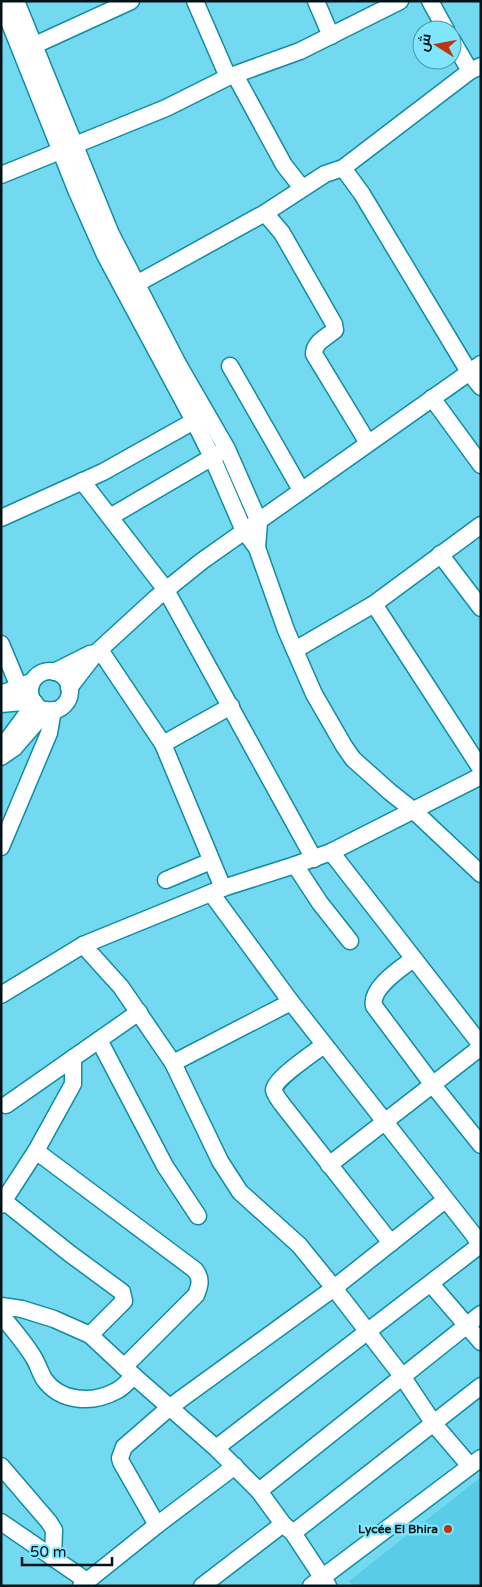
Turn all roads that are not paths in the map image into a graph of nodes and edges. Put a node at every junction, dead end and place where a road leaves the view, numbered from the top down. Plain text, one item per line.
1 (1, 1) edge
2 (16, 1) edge
3 (131, 1) edge
4 (195, 1) edge
5 (316, 1) edge
6 (400, 1) edge
7 (430, 1) edge
8 (105, 7) edge
9 (440, 20) edge
10 (331, 36) junction
11 (27, 48) junction
12 (462, 53) edge
13 (475, 69) edge
14 (231, 76) junction
15 (67, 147) junction
16 (343, 168) junction
17 (1, 175) edge
18 (302, 188) junction
19 (265, 213) junction
20 (130, 287) junction
21 (230, 366) dead end
22 (475, 368) edge
23 (481, 387) edge
24 (432, 398) junction
25 (194, 420) junction
26 (368, 443) junction
27 (227, 449) junction
28 (212, 458) junction
29 (481, 465) edge
30 (82, 481) junction
31 (302, 490) junction
32 (110, 517) junction
33 (1, 518) edge
34 (259, 522) junction
35 (481, 525) edge
36 (244, 531) junction
37 (257, 548) junction
38 (440, 554) junction
39 (166, 590) junction
40 (374, 604) junction
41 (481, 608) edge
42 (1, 644) edge
43 (295, 650) junction
44 (98, 651) junction
45 (54, 672) junction
46 (26, 684) junction
47 (69, 688) junction
48 (1, 694) edge
49 (1, 704) edge
50 (42, 706) junction
51 (231, 706) junction
52 (163, 744) junction
53 (1, 755) edge
54 (481, 769) edge
55 (481, 776) edge
56 (414, 811) junction
57 (1, 846) edge
58 (331, 852) junction
59 (314, 859) junction
60 (211, 861) junction
61 (295, 865) junction
62 (481, 874) edge
63 (166, 880) dead end
64 (217, 890) junction
65 (350, 941) dead end
66 (83, 944) junction
67 (413, 958) junction
68 (1, 995) edge
69 (291, 1002) junction
70 (139, 1012) junction
71 (99, 1040) junction
72 (324, 1045) junction
73 (481, 1046) edge
74 (73, 1058) junction
75 (173, 1063) junction
76 (433, 1085) junction
77 (6, 1105) dead end
78 (386, 1121) junction
79 (481, 1144) edge
80 (36, 1151) junction
81 (329, 1165) junction
82 (445, 1200) junction
83 (3, 1203) edge
84 (198, 1216) dead end
85 (479, 1238) edge
86 (391, 1243) junction
87 (431, 1284) junction
88 (334, 1288) junction
89 (1, 1306) edge
90 (481, 1314) edge
91 (1, 1315) edge
92 (467, 1325) junction
93 (368, 1332) junction
94 (90, 1335) junction
95 (481, 1342) edge
96 (129, 1372) junction
97 (402, 1376) junction
98 (481, 1386) edge
99 (170, 1407) junction
100 (434, 1424) junction
101 (216, 1448) junction
102 (475, 1462) edge
103 (1, 1466) edge
104 (235, 1466) junction
105 (259, 1491) junction
106 (1, 1522) edge
107 (157, 1525) junction
108 (288, 1529) junction
109 (53, 1558) junction
110 (84, 1583) edge
111 (320, 1583) edge
112 (202, 1586) edge

1 - 11 street
2 - 11 street
3 - 8 street
4 - 14 street
5 - 10 street
6 - 10 street
7 - 9 street
8 - 11 street
10 - 14 street
11 - 15 street
12 - 13 street
13 - 16 street
14 - 15 street
14 - 18 street
15 - 17 street
15 - 20 street
16 - 18 street
16 - 22 street
18 - 19 street
19 - 20 street
19 - 26 street
20 - 25 street
20 - 27 street
21 - 31 street
22 - 23 street
22 - 24 street
24 - 26 street
24 - 29 street
25 - 28 street
25 - 30 street
26 - 31 street
27 - 28 street
27 - 34 street
28 - 32 street
28 - 36 street
30 - 32 street
30 - 33 street
31 - 34 street
32 - 39 street
34 - 36 street
34 - 37 street
35 - 38 street
36 - 37 street
36 - 39 street
37 - 43 street
38 - 40 street
38 - 41 street
39 - 44 street
39 - 51 street
40 - 43 street
40 - 54 street
42 - 46 street
43 - 56 street
44 - 45 street
44 - 47 street
44 - 52 street
45 - 46 street
45 - 47 street
46 - 48 street
46 - 50 street
47 - 50 street
49 - 50 street
50 - 53 street
50 - 57 street
51 - 52 street
51 - 59 street
52 - 60 street
55 - 56 street
56 - 58 street
56 - 62 street
58 - 59 street
58 - 67 street
59 - 61 street
60 - 63 street
60 - 64 street
61 - 64 street
61 - 65 street
64 - 66 street
64 - 69 street
66 - 68 street
66 - 70 street
67 - 73 street
67 - 76 street
69 - 72 street
69 - 75 street
70 - 71 street
70 - 75 street
71 - 74 street
71 - 84 street
72 - 78 street
72 - 81 street
73 - 76 street
74 - 77 street
74 - 80 street
75 - 88 street
76 - 78 street
76 - 79 street
78 - 81 street
78 - 82 street
80 - 83 street
80 - 96 street
81 - 86 street
82 - 85 street
82 - 86 street
83 - 94 street
85 - 87 street
86 - 88 street
87 - 92 street
87 - 93 street
88 - 93 street
88 - 99 street
89 - 94 street
90 - 92 street
91 - 96 street
92 - 95 street
92 - 97 street
93 - 97 street
93 - 101 street
94 - 96 street
96 - 99 street
97 - 100 street
97 - 105 street
98 - 100 street
99 - 101 street
99 - 107 street
100 - 102 street
100 - 108 street
101 - 104 street
102 - 111 street
103 - 109 street
104 - 105 street
104 - 107 street
105 - 108 street
106 - 109 street
107 - 110 street
108 - 111 street
108 - 112 street
109 - 110 street

